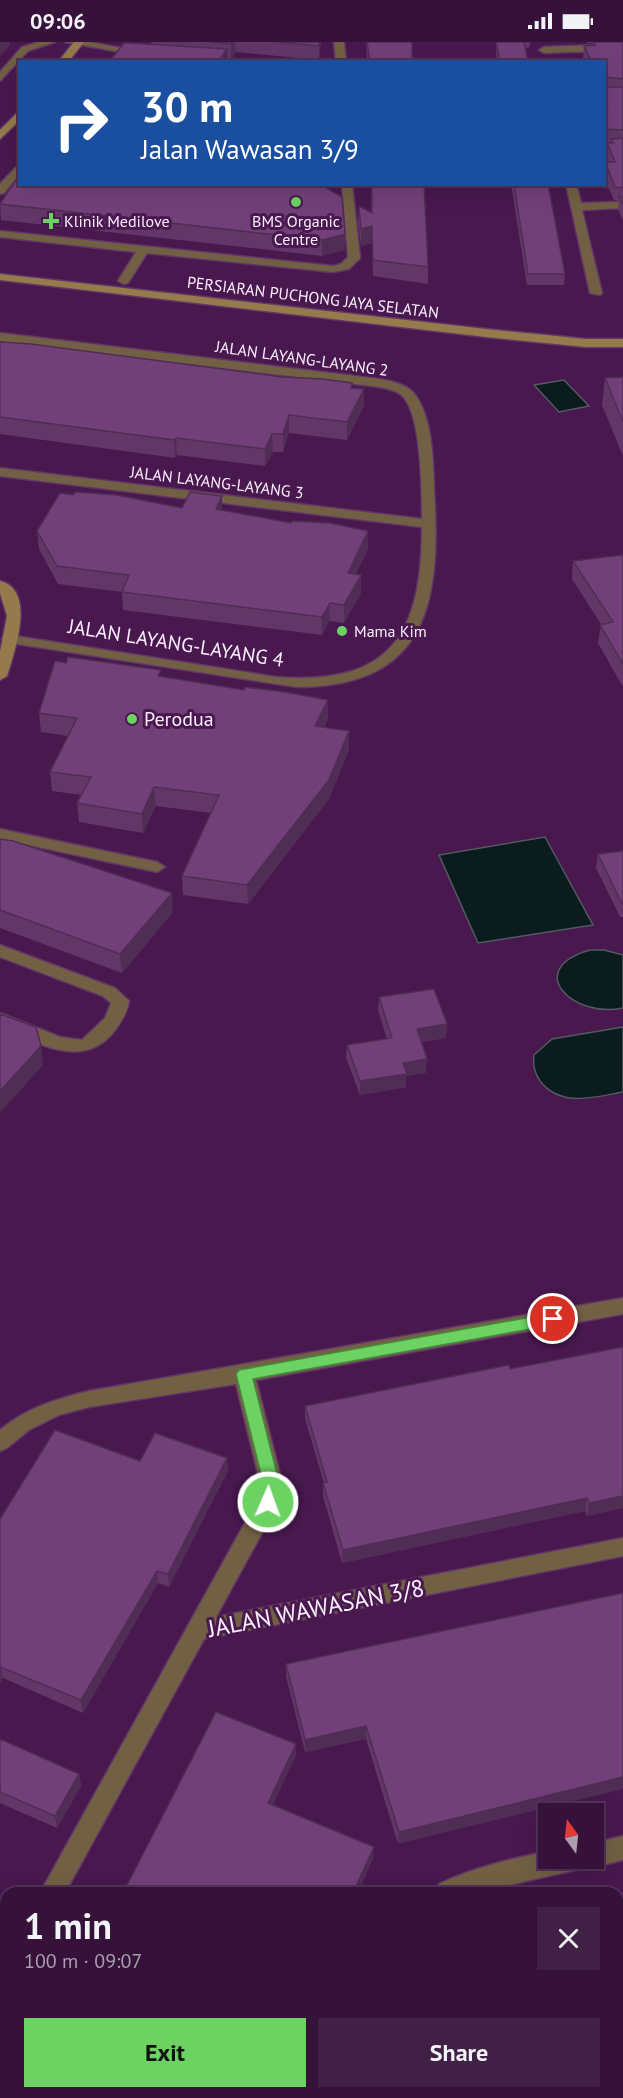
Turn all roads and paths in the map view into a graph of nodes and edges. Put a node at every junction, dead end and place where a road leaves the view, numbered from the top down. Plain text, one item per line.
1 (50, 42) edge
2 (76, 42) edge
3 (130, 42) edge
4 (339, 42) edge
5 (23, 46) edge
6 (543, 46) edge
7 (623, 47) edge
8 (123, 51) junction
9 (156, 54) edge
10 (190, 57) edge
11 (63, 60) edge
12 (115, 60) edge
13 (217, 60) edge
14 (340, 60) edge
15 (0, 78) edge
16 (18, 115) edge
17 (0, 136) edge
18 (623, 146) edge
19 (606, 147) edge
20 (18, 168) edge
21 (346, 186) edge
22 (571, 186) edge
23 (0, 191) edge
24 (623, 205) edge
25 (575, 207) junction
26 (0, 234) edge
27 (143, 250) junction
28 (0, 267) edge
29 (0, 279) edge
30 (124, 281) junction
31 (596, 293) dead end
32 (623, 332) edge
33 (0, 337) edge
34 (623, 343) edge
35 (0, 472) edge
36 (429, 524) junction
37 (0, 585) edge
38 (9, 639) junction
39 (0, 676) edge
40 (338, 681) joint
41 (0, 834) edge
42 (157, 867) dead end
43 (0, 951) edge
44 (0, 1019) edge
45 (623, 1306) edge
46 (244, 1374) junction
47 (0, 1442) edge
48 (623, 1547) edge
49 (196, 1631) junction
50 (623, 1848) edge
51 (604, 1852) edge
52 (538, 1866) edge
53 (55, 1887) edge
54 (458, 1887) edge

1 - 5 street
2 - 8 street
2 - 11 main road
3 - 8 street
4 - 14 street
5 - 15 street
6 - 7 street
8 - 9 street
8 - 12 street
10 - 13 street
16 - 17 main road
18 - 19 street
20 - 23 street
21 - 27 street
22 - 25 street
24 - 25 street
25 - 31 street
26 - 27 street
27 - 30 street
28 - 30 main road, PERSIARAN PUCHONG JAYA SELATAN
29 - 34 main road, PERSIARAN PUCHONG JAYA SELATAN
30 - 32 main road, PERSIARAN PUCHONG JAYA SELATAN
33 - 36 street, JALAN LAYANG-LAYANG 2
35 - 36 street, JALAN LAYANG-LAYANG 3
36 - 40 street, JALAN LAYANG-LAYANG 2
37 - 38 main road
38 - 39 main road
38 - 40 street, JALAN LAYANG-LAYANG 4
41 - 42 street
43 - 44 street
45 - 46 street
46 - 47 street
46 - 49 street
48 - 49 street, JALAN WAWASAN 3/8
49 - 53 street, JALAN WAWASAN 3/8
50 - 51 street
52 - 54 street

